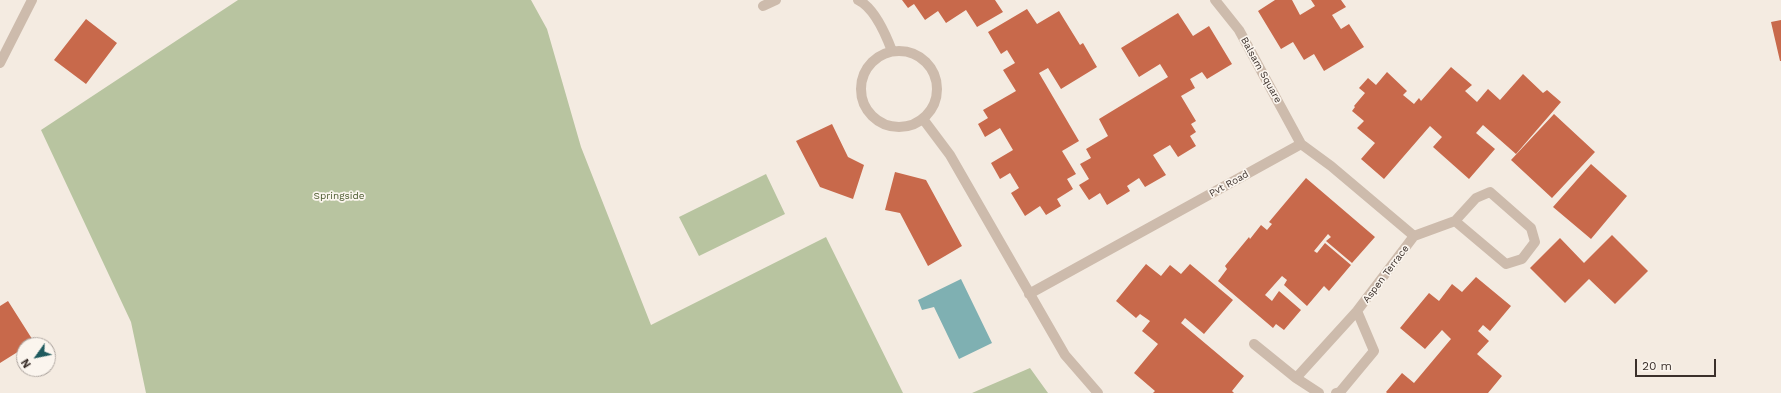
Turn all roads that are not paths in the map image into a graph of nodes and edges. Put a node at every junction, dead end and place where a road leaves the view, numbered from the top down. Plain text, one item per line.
1 (32, 0) edge
2 (776, 0) edge
3 (858, 0) edge
4 (1215, 0) edge
5 (763, 6) dead end
6 (892, 51) junction
7 (0, 63) edge
8 (923, 119) junction
9 (1301, 144) junction
10 (1455, 221) junction
11 (1414, 236) junction
12 (1029, 294) junction
13 (1357, 311) junction
14 (1254, 344) dead end
15 (1296, 378) junction
16 (1098, 393) edge
17 (1319, 393) edge
18 (1336, 393) edge

1 - 7 street
2 - 5 street
3 - 6 street
4 - 9 street, Balsam Square
6 - 8 street
6 - 8 street
8 - 12 street
9 - 11 street
9 - 12 street, Pvt Road
10 - 10 street
10 - 11 street
11 - 13 street, Aspen Terrace
12 - 16 street
13 - 15 street, Aspen Terrace
13 - 18 street, Aspen Terrace
14 - 15 street
15 - 17 street

